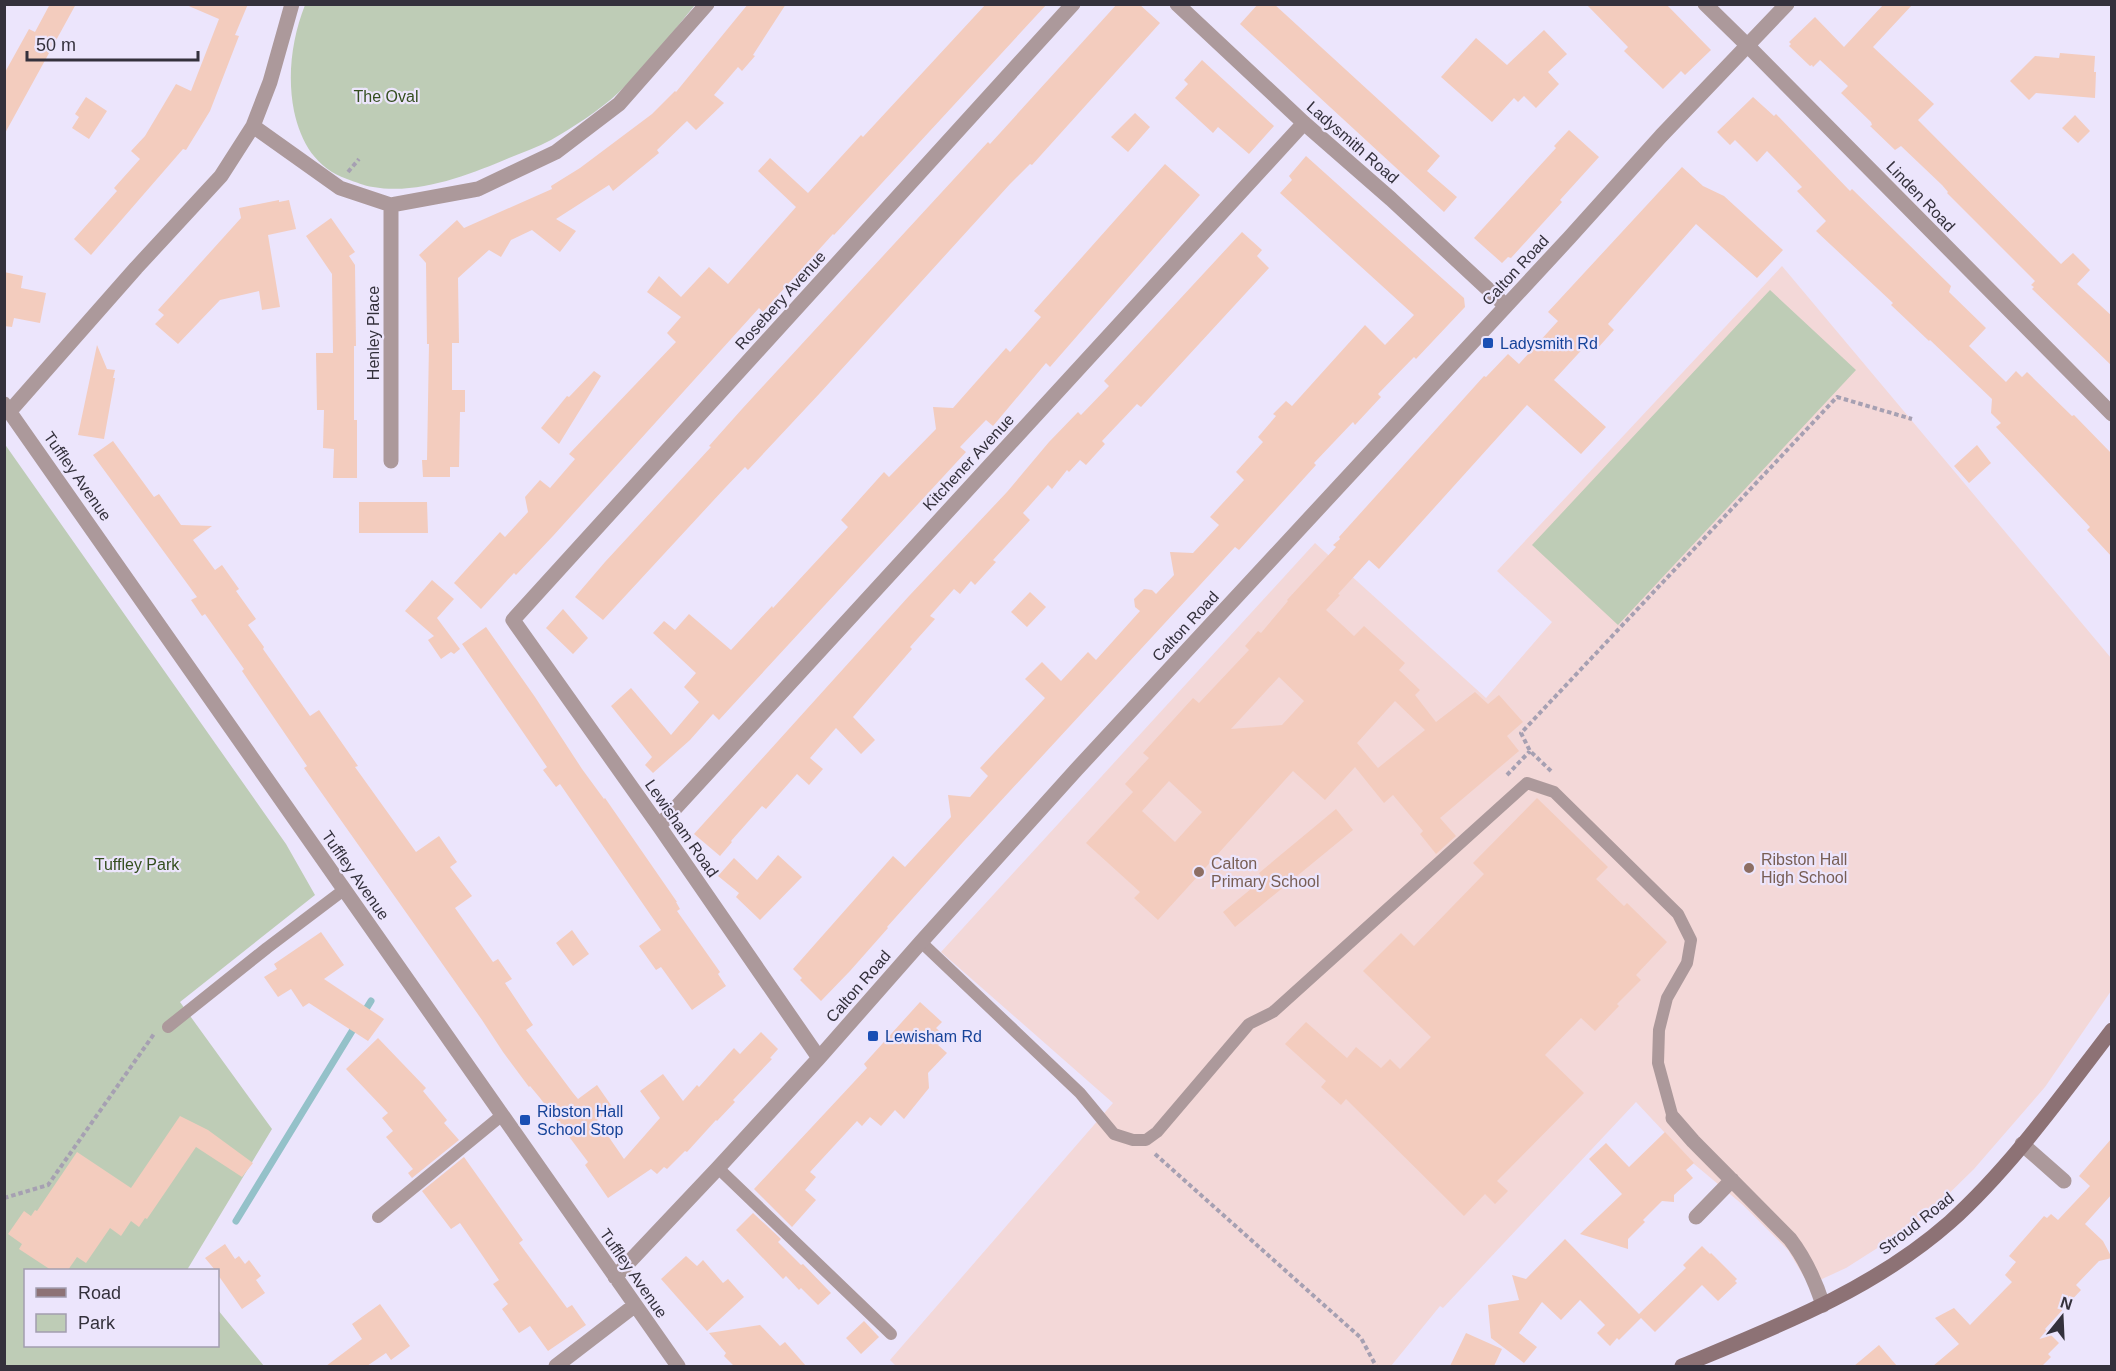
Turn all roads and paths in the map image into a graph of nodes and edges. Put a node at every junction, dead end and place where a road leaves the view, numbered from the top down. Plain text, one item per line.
1 (292, 4) edge
2 (706, 4) edge
3 (1073, 4) edge
4 (1176, 4) edge
5 (1705, 4) edge
6 (1787, 4) edge
7 (1748, 46) junction
8 (1304, 123) junction
9 (253, 126) junction
10 (390, 205) junction
11 (1506, 306) junction
12 (7, 407) edge
13 (2112, 414) edge
14 (1912, 419) dead end
15 (391, 461) dead end
16 (513, 620) joint
17 (1555, 775) dead end
18 (659, 826) junction
19 (345, 889) junction
20 (921, 942) junction
21 (168, 1028) joint
22 (2112, 1030) edge
23 (819, 1058) junction
24 (501, 1116) junction
25 (1673, 1118) joint
26 (1146, 1140) junction
27 (2022, 1144) junction
28 (718, 1168) junction
29 (1732, 1180) junction
30 (2064, 1181) dead end
31 (4, 1198) edge
32 (378, 1217) dead end
33 (1696, 1217) dead end
34 (615, 1277) junction
35 (1823, 1305) junction
36 (634, 1306) junction
37 (891, 1334) dead end
38 (556, 1366) edge
39 (678, 1366) edge
40 (1376, 1366) edge
41 (1682, 1366) edge

1 - 9 street
2 - 10 street
3 - 16 street, Rosebery Avenue
4 - 8 street, Ladysmith Road
5 - 7 street, Linden Road
6 - 7 street, Calton Road
7 - 11 street, Calton Road
7 - 13 street, Linden Road
8 - 11 street, Ladysmith Road
8 - 18 street, Kitchener Avenue
9 - 10 street
9 - 12 street
10 - 15 street, Henley Place
11 - 20 street, Calton Road
12 - 19 street, Tuffley Avenue
14 - 17 path
16 - 18 street, Lewisham Road
18 - 23 street, Lewisham Road
19 - 21 lane
19 - 24 street, Tuffley Avenue
20 - 23 street, Calton Road
20 - 26 lane
21 - 31 path
22 - 27 main road, Stroud Road
23 - 28 street, Calton Road
24 - 32 lane
24 - 34 street, Tuffley Avenue
25 - 26 lane
25 - 29 street
26 - 40 path
27 - 30 street
27 - 35 main road, Stroud Road
28 - 34 street, Calton Road
28 - 37 lane
29 - 33 street
29 - 35 street
34 - 36 street, Tuffley Avenue
35 - 41 main road, Stroud Road
36 - 38 street
36 - 39 street, Tuffley Avenue

